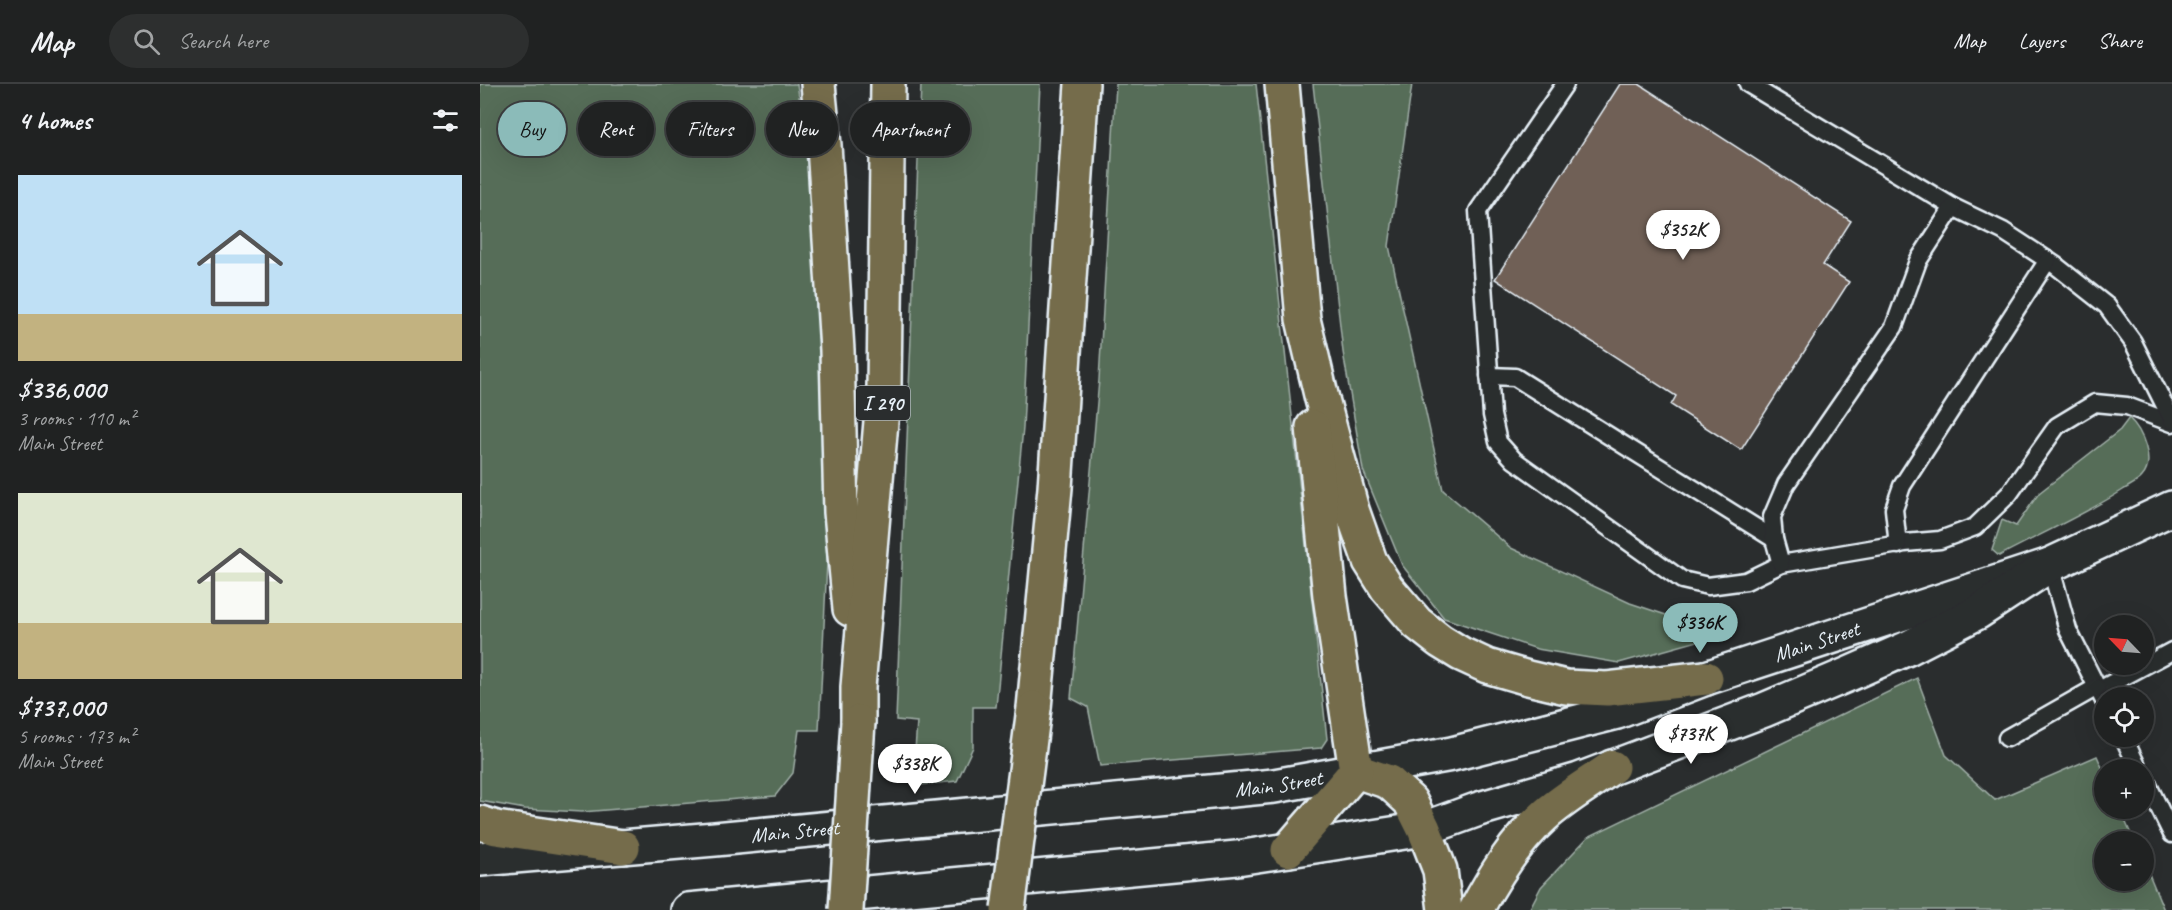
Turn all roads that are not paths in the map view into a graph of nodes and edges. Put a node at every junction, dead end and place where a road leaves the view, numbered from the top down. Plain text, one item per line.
1 (818, 84) edge
2 (888, 84) edge
3 (1082, 84) edge
4 (1282, 84) edge
5 (1565, 84) edge
6 (1748, 84) edge
7 (1953, 207) junction
8 (2048, 260) junction
9 (1303, 319) junction
10 (1489, 376) junction
11 (2172, 422) edge
12 (2171, 508) edge
13 (1774, 539) junction
14 (1898, 545) junction
15 (1781, 564) junction
16 (2050, 565) junction
17 (2172, 651) edge
18 (1706, 678) junction
19 (858, 687) junction
20 (2097, 687) edge
21 (2109, 687) edge
22 (2094, 695) edge
23 (2007, 738) dead end
24 (1612, 767) junction
25 (1356, 771) junction
26 (2154, 797) edge
27 (480, 823) edge
28 (1424, 829) junction
29 (2172, 834) edge
30 (623, 847) junction
31 (1288, 850) junction
32 (480, 859) edge
33 (688, 910) edge
34 (846, 910) edge
35 (1008, 910) edge
36 (1445, 910) edge
37 (1476, 910) edge

1 - 19 highway
2 - 19 highway, I 290
3 - 35 highway, bridge
4 - 9 highway
5 - 10 lane
6 - 7 lane
7 - 8 lane
7 - 13 lane
8 - 11 lane
8 - 14 lane
9 - 18 highway
9 - 25 highway
10 - 13 lane
10 - 15 lane
11 - 14 lane
12 - 16 main road, Main Street
13 - 15 lane
14 - 15 lane
16 - 18 main road, Main Street
16 - 20 lane
16 - 24 main road, Main Street
17 - 21 lane
18 - 25 main road, Main Street
19 - 34 highway, I 290, bridge
22 - 23 lane
24 - 28 main road, Main Street
24 - 37 highway
25 - 28 highway
25 - 30 main road, Main Street
25 - 31 highway
26 - 29 lane
27 - 30 highway
28 - 31 main road, Main Street
28 - 36 highway
30 - 32 main road, Main Street
31 - 33 main road, Main Street

